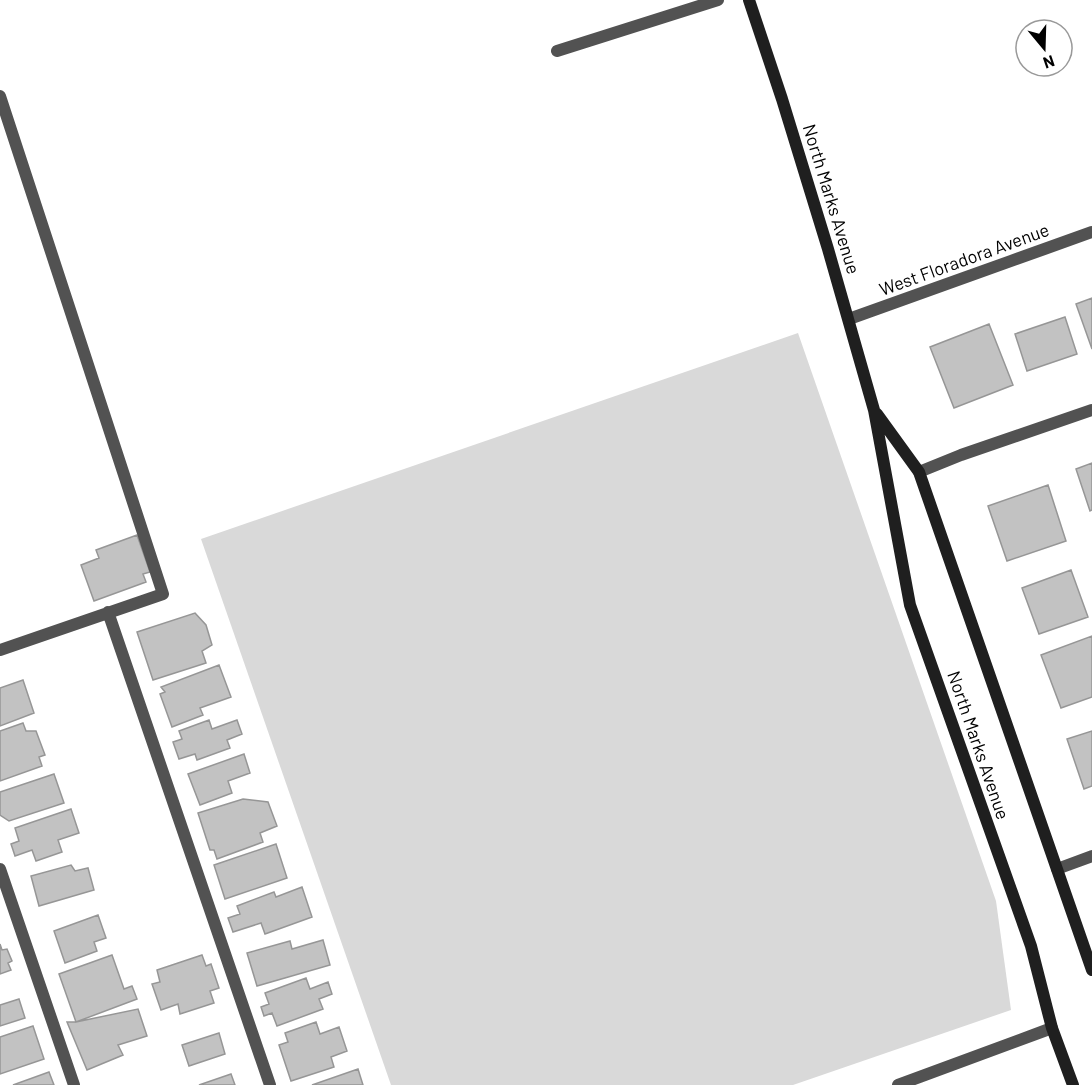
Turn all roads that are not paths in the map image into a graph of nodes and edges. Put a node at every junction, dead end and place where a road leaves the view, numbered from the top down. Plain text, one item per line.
1 (718, 0) edge
2 (749, 0) edge
3 (557, 51) dead end
4 (0, 96) edge
5 (1092, 232) edge
6 (849, 319) junction
7 (874, 410) junction
8 (1092, 410) edge
9 (919, 472) junction
10 (108, 612) junction
11 (0, 650) edge
12 (1092, 856) edge
13 (0, 869) edge
14 (1057, 869) junction
15 (1092, 970) edge
16 (1052, 1028) junction
17 (930, 1080) edge
18 (74, 1085) edge
19 (270, 1085) edge
20 (898, 1085) edge
21 (1072, 1085) edge

1 - 3 street
2 - 6 main road, North Marks Avenue
4 - 10 street
5 - 6 street, West Floradora Avenue
6 - 7 main road, North Marks Avenue
7 - 9 main road, North Marks Avenue
7 - 16 main road, North Marks Avenue
8 - 9 street
9 - 14 main road, North Marks Avenue
10 - 11 street
10 - 19 street
12 - 14 street
13 - 18 street
14 - 15 main road, North Marks Avenue
16 - 17 street
16 - 21 main road, North Marks Avenue
17 - 20 street

